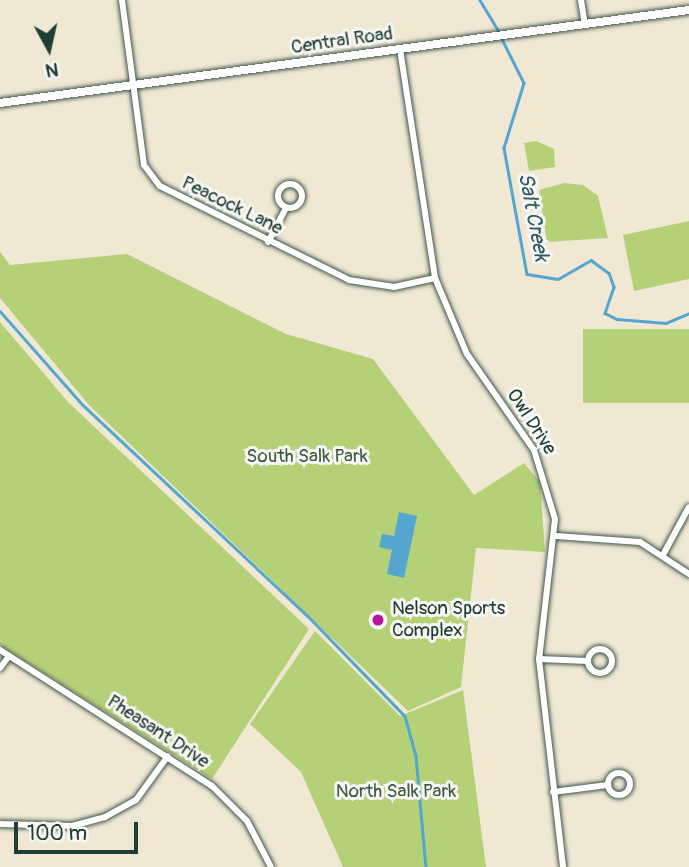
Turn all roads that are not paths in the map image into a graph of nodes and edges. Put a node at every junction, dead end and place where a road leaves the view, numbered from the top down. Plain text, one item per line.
1 (122, 0) edge
2 (582, 0) edge
3 (689, 10) edge
4 (585, 24) junction
5 (400, 49) junction
6 (133, 85) junction
7 (0, 103) edge
8 (286, 208) junction
9 (268, 242) junction
10 (435, 278) junction
11 (689, 507) edge
12 (556, 537) junction
13 (664, 553) junction
14 (689, 574) edge
15 (0, 650) edge
16 (9, 656) junction
17 (539, 659) junction
18 (588, 661) dead end
19 (0, 668) edge
20 (168, 756) junction
21 (607, 785) dead end
22 (553, 792) junction
23 (0, 824) edge
24 (271, 867) edge
25 (563, 867) edge

1 - 6 street, Peacock Lane
2 - 4 street
3 - 4 street, Central Road
4 - 5 street, Central Road
5 - 6 street, Central Road
5 - 10 street, Owl Drive
6 - 7 street, Central Road
6 - 9 street, Peacock Lane
8 - 8 street
8 - 9 street
9 - 10 street, Peacock Lane
10 - 12 street, Owl Drive
11 - 13 street
12 - 13 street
12 - 17 street, Owl Drive
13 - 14 street
15 - 16 street, Pheasant Drive
16 - 19 street
16 - 20 street, Pheasant Drive
17 - 18 street
17 - 22 street, Owl Drive
20 - 23 street
20 - 24 street, Pheasant Drive
21 - 22 street
22 - 25 street, Owl Drive

